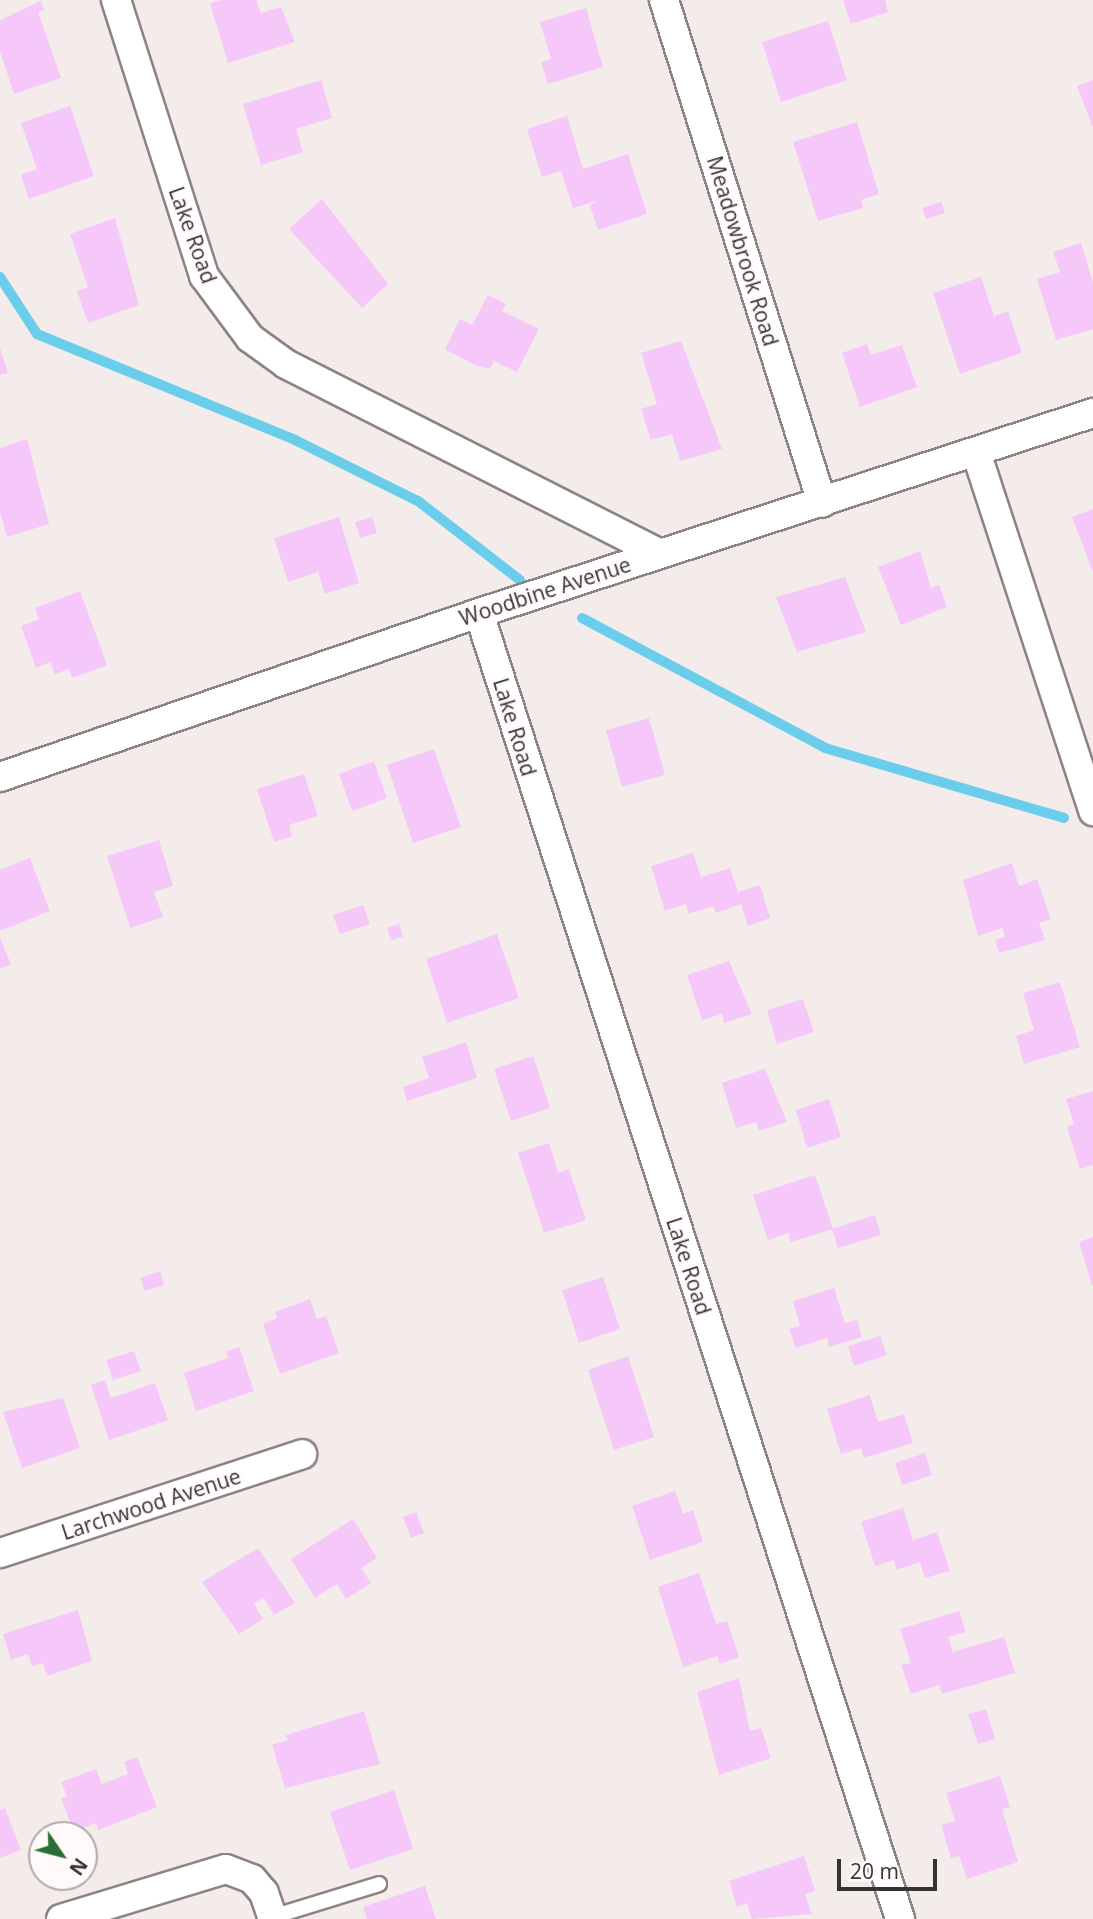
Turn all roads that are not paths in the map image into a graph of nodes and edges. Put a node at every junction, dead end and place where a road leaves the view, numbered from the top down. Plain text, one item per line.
1 (116, 0) edge
2 (664, 0) edge
3 (1093, 413) edge
4 (976, 452) junction
5 (822, 503) junction
6 (659, 553) junction
7 (479, 613) junction
8 (0, 777) edge
9 (1093, 811) edge
10 (302, 1454) dead end
11 (0, 1553) edge
12 (379, 1884) dead end
13 (272, 1918) edge
14 (61, 1919) edge
15 (900, 1919) edge

1 - 6 street, Lake Road
2 - 5 street, Meadowbrook Road
3 - 4 street, Woodbine Avenue
4 - 5 street, Woodbine Avenue
4 - 9 street
5 - 6 street, Woodbine Avenue
6 - 7 street, Woodbine Avenue
7 - 8 street, Woodbine Avenue
7 - 15 street, Lake Road
10 - 11 street, Larchwood Avenue
12 - 13 lane
13 - 14 street

